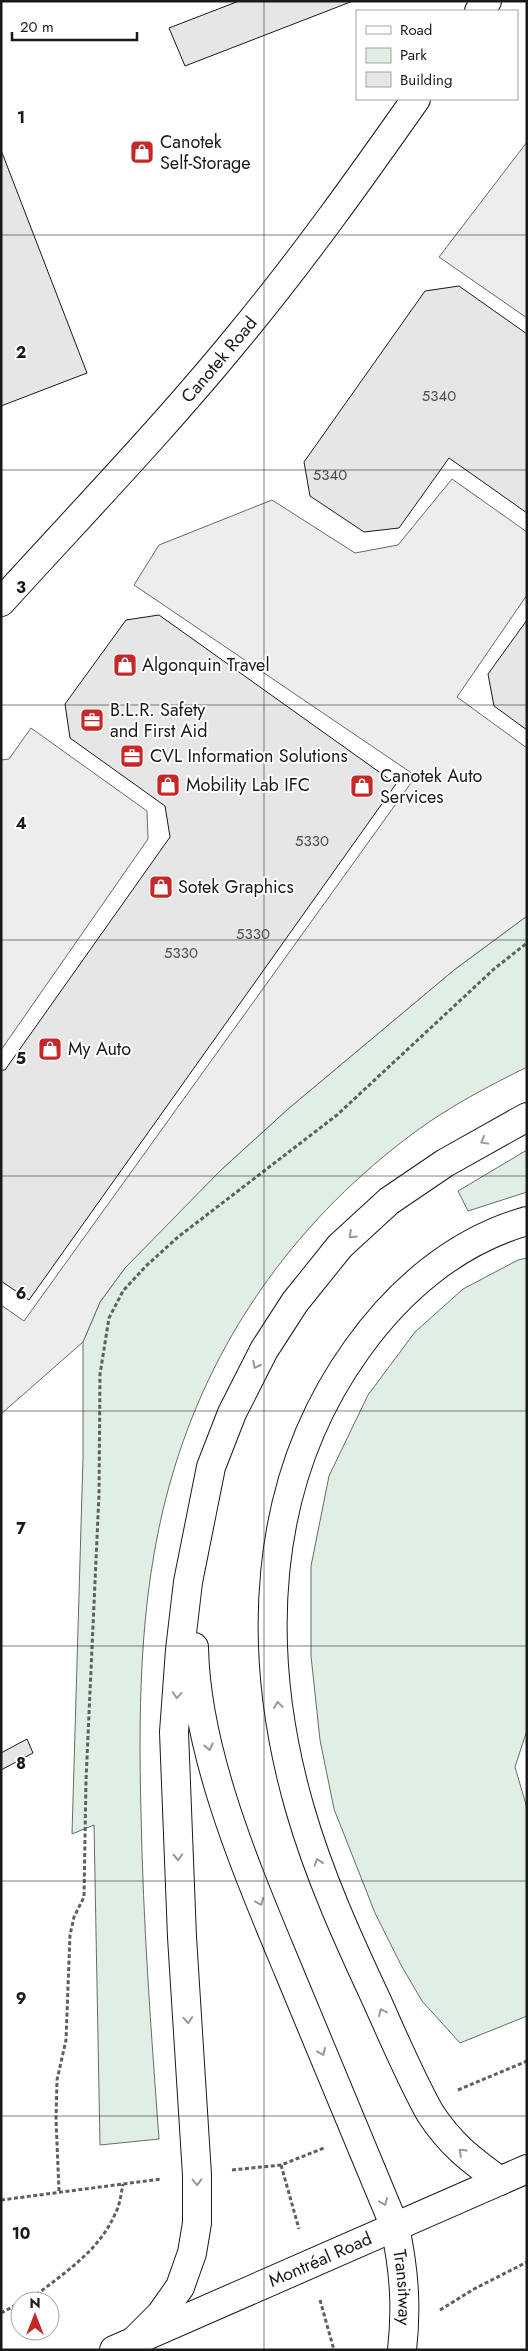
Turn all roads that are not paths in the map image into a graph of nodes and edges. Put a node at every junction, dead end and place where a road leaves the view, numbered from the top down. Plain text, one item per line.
1 (415, 100) edge
2 (1, 602) edge
3 (527, 1117) edge
4 (527, 1221) edge
5 (199, 1526) junction
6 (527, 2169) edge
7 (500, 2181) junction
8 (395, 2227) junction
9 (403, 2341) edge
10 (125, 2345) edge

1 - 2 main road, Canotek Road
3 -> 5 main road
7 -> 4 main road
5 -> 8 main road, Transitway
5 -> 10 main road
6 - 7 main road, Montréal Road
7 - 8 main road, Montréal Road
8 - 9 main road, Transitway
8 - 10 main road, Montréal Road

